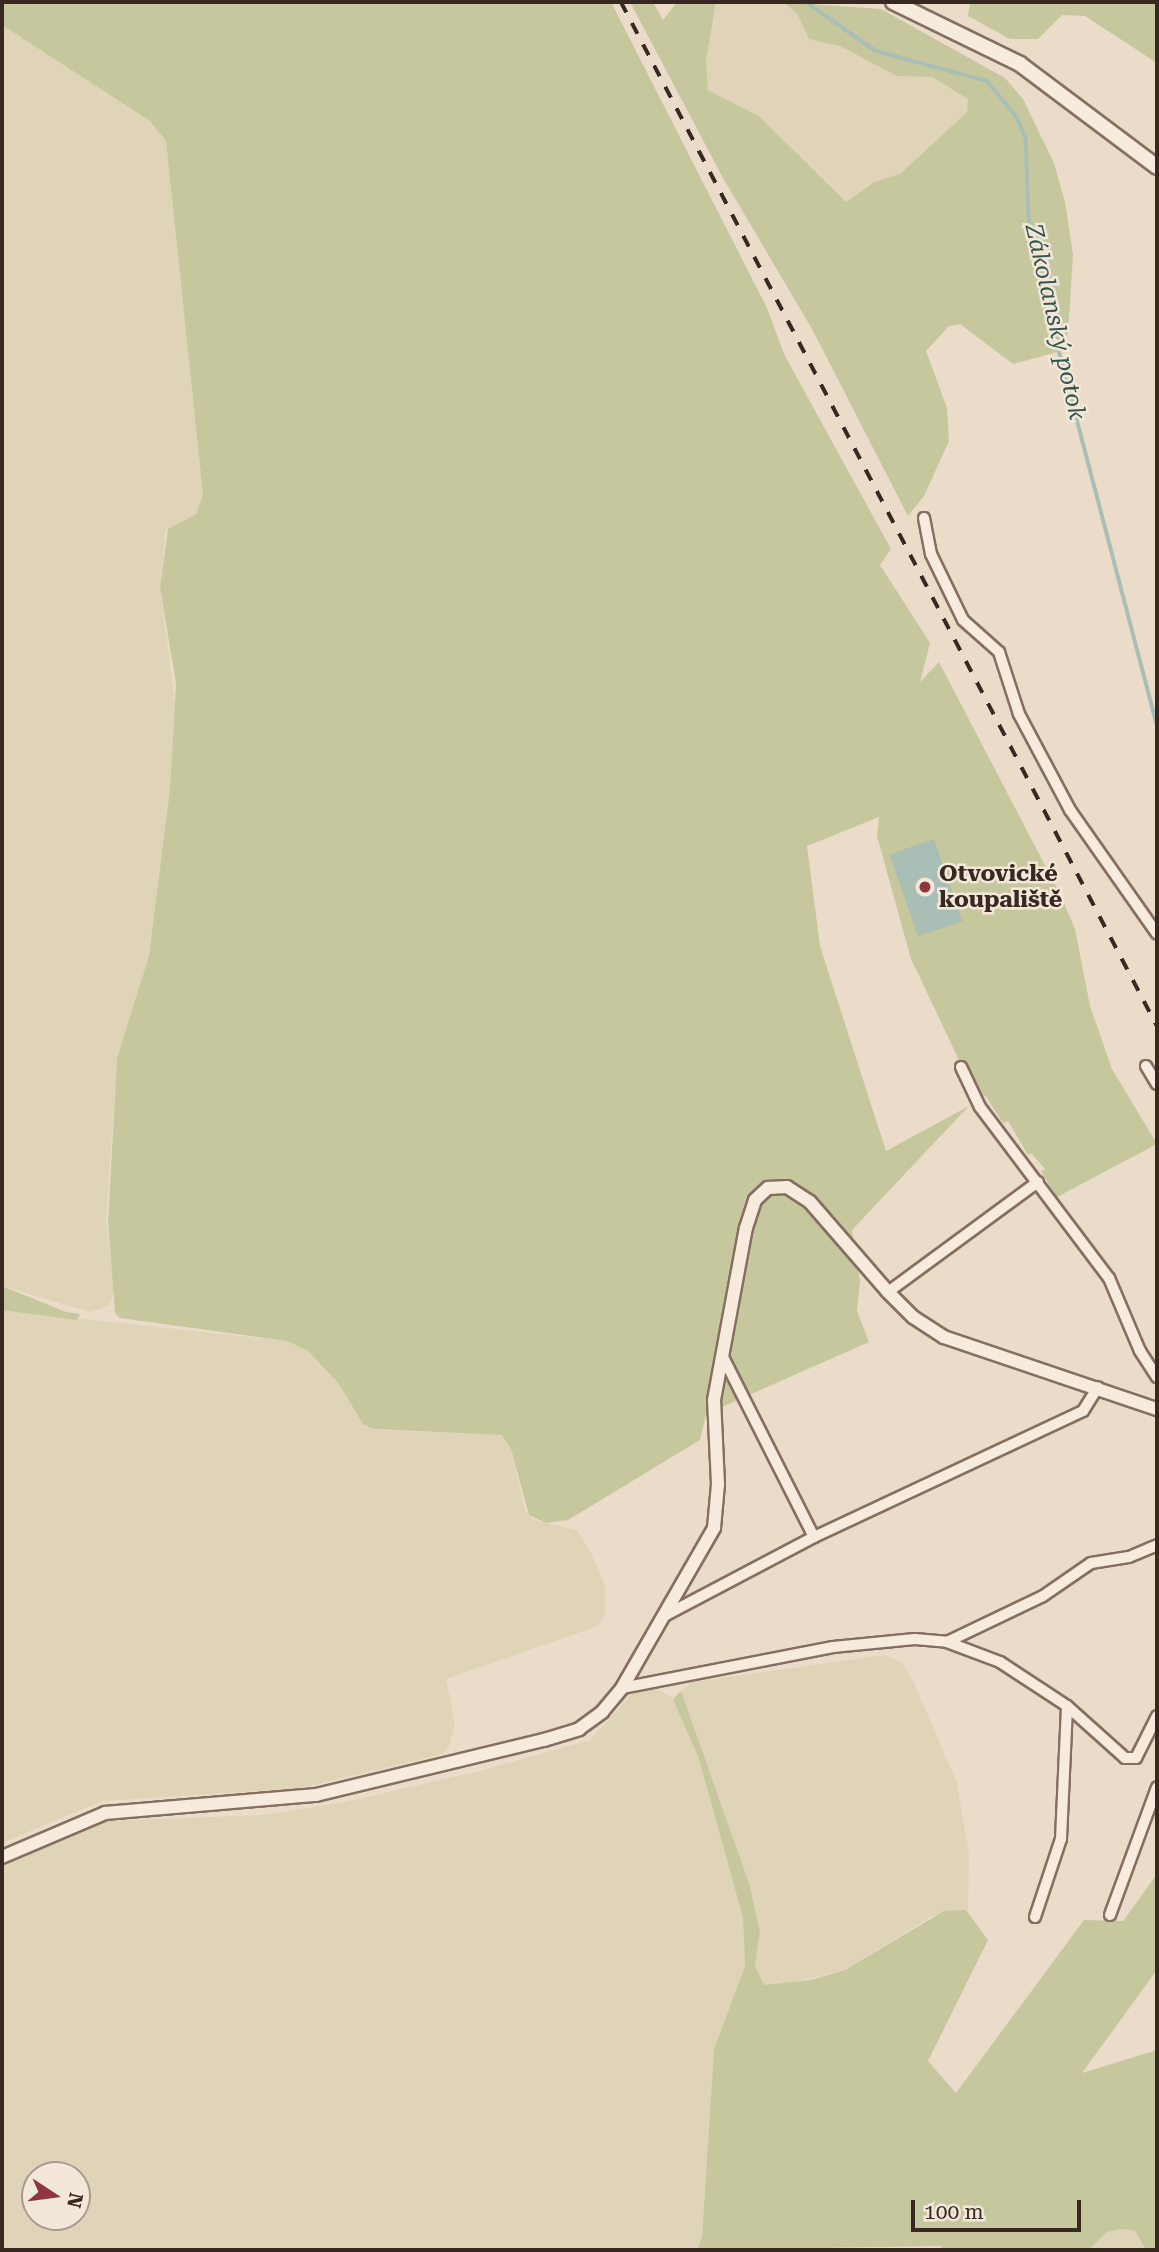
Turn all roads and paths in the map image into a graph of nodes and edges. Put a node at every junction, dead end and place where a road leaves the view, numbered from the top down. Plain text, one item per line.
1 (892, 2) edge
2 (1156, 162) edge
3 (924, 518) dead end
4 (1157, 934) edge
5 (1146, 1066) dead end
6 (961, 1067) dead end
7 (1157, 1084) edge
8 (1038, 1182) junction
9 (888, 1292) junction
10 (722, 1355) junction
11 (1157, 1377) edge
12 (1098, 1387) junction
13 (1157, 1409) edge
14 (814, 1537) junction
15 (1157, 1545) edge
16 (663, 1616) junction
17 (947, 1642) junction
18 (622, 1688) junction
19 (1067, 1706) junction
20 (1157, 1716) edge
21 (1157, 1787) edge
22 (2, 1857) edge
23 (1110, 1915) dead end
24 (1035, 1917) dead end

1 - 2 main road
3 - 4 street
5 - 7 street
6 - 8 street
8 - 9 street
8 - 11 street
9 - 10 street
9 - 12 street
10 - 14 street
10 - 16 street
12 - 13 street
12 - 14 street
14 - 16 street
15 - 17 street
16 - 18 street
17 - 18 street
17 - 19 street
18 - 22 street
19 - 20 street
19 - 24 street
21 - 23 street

